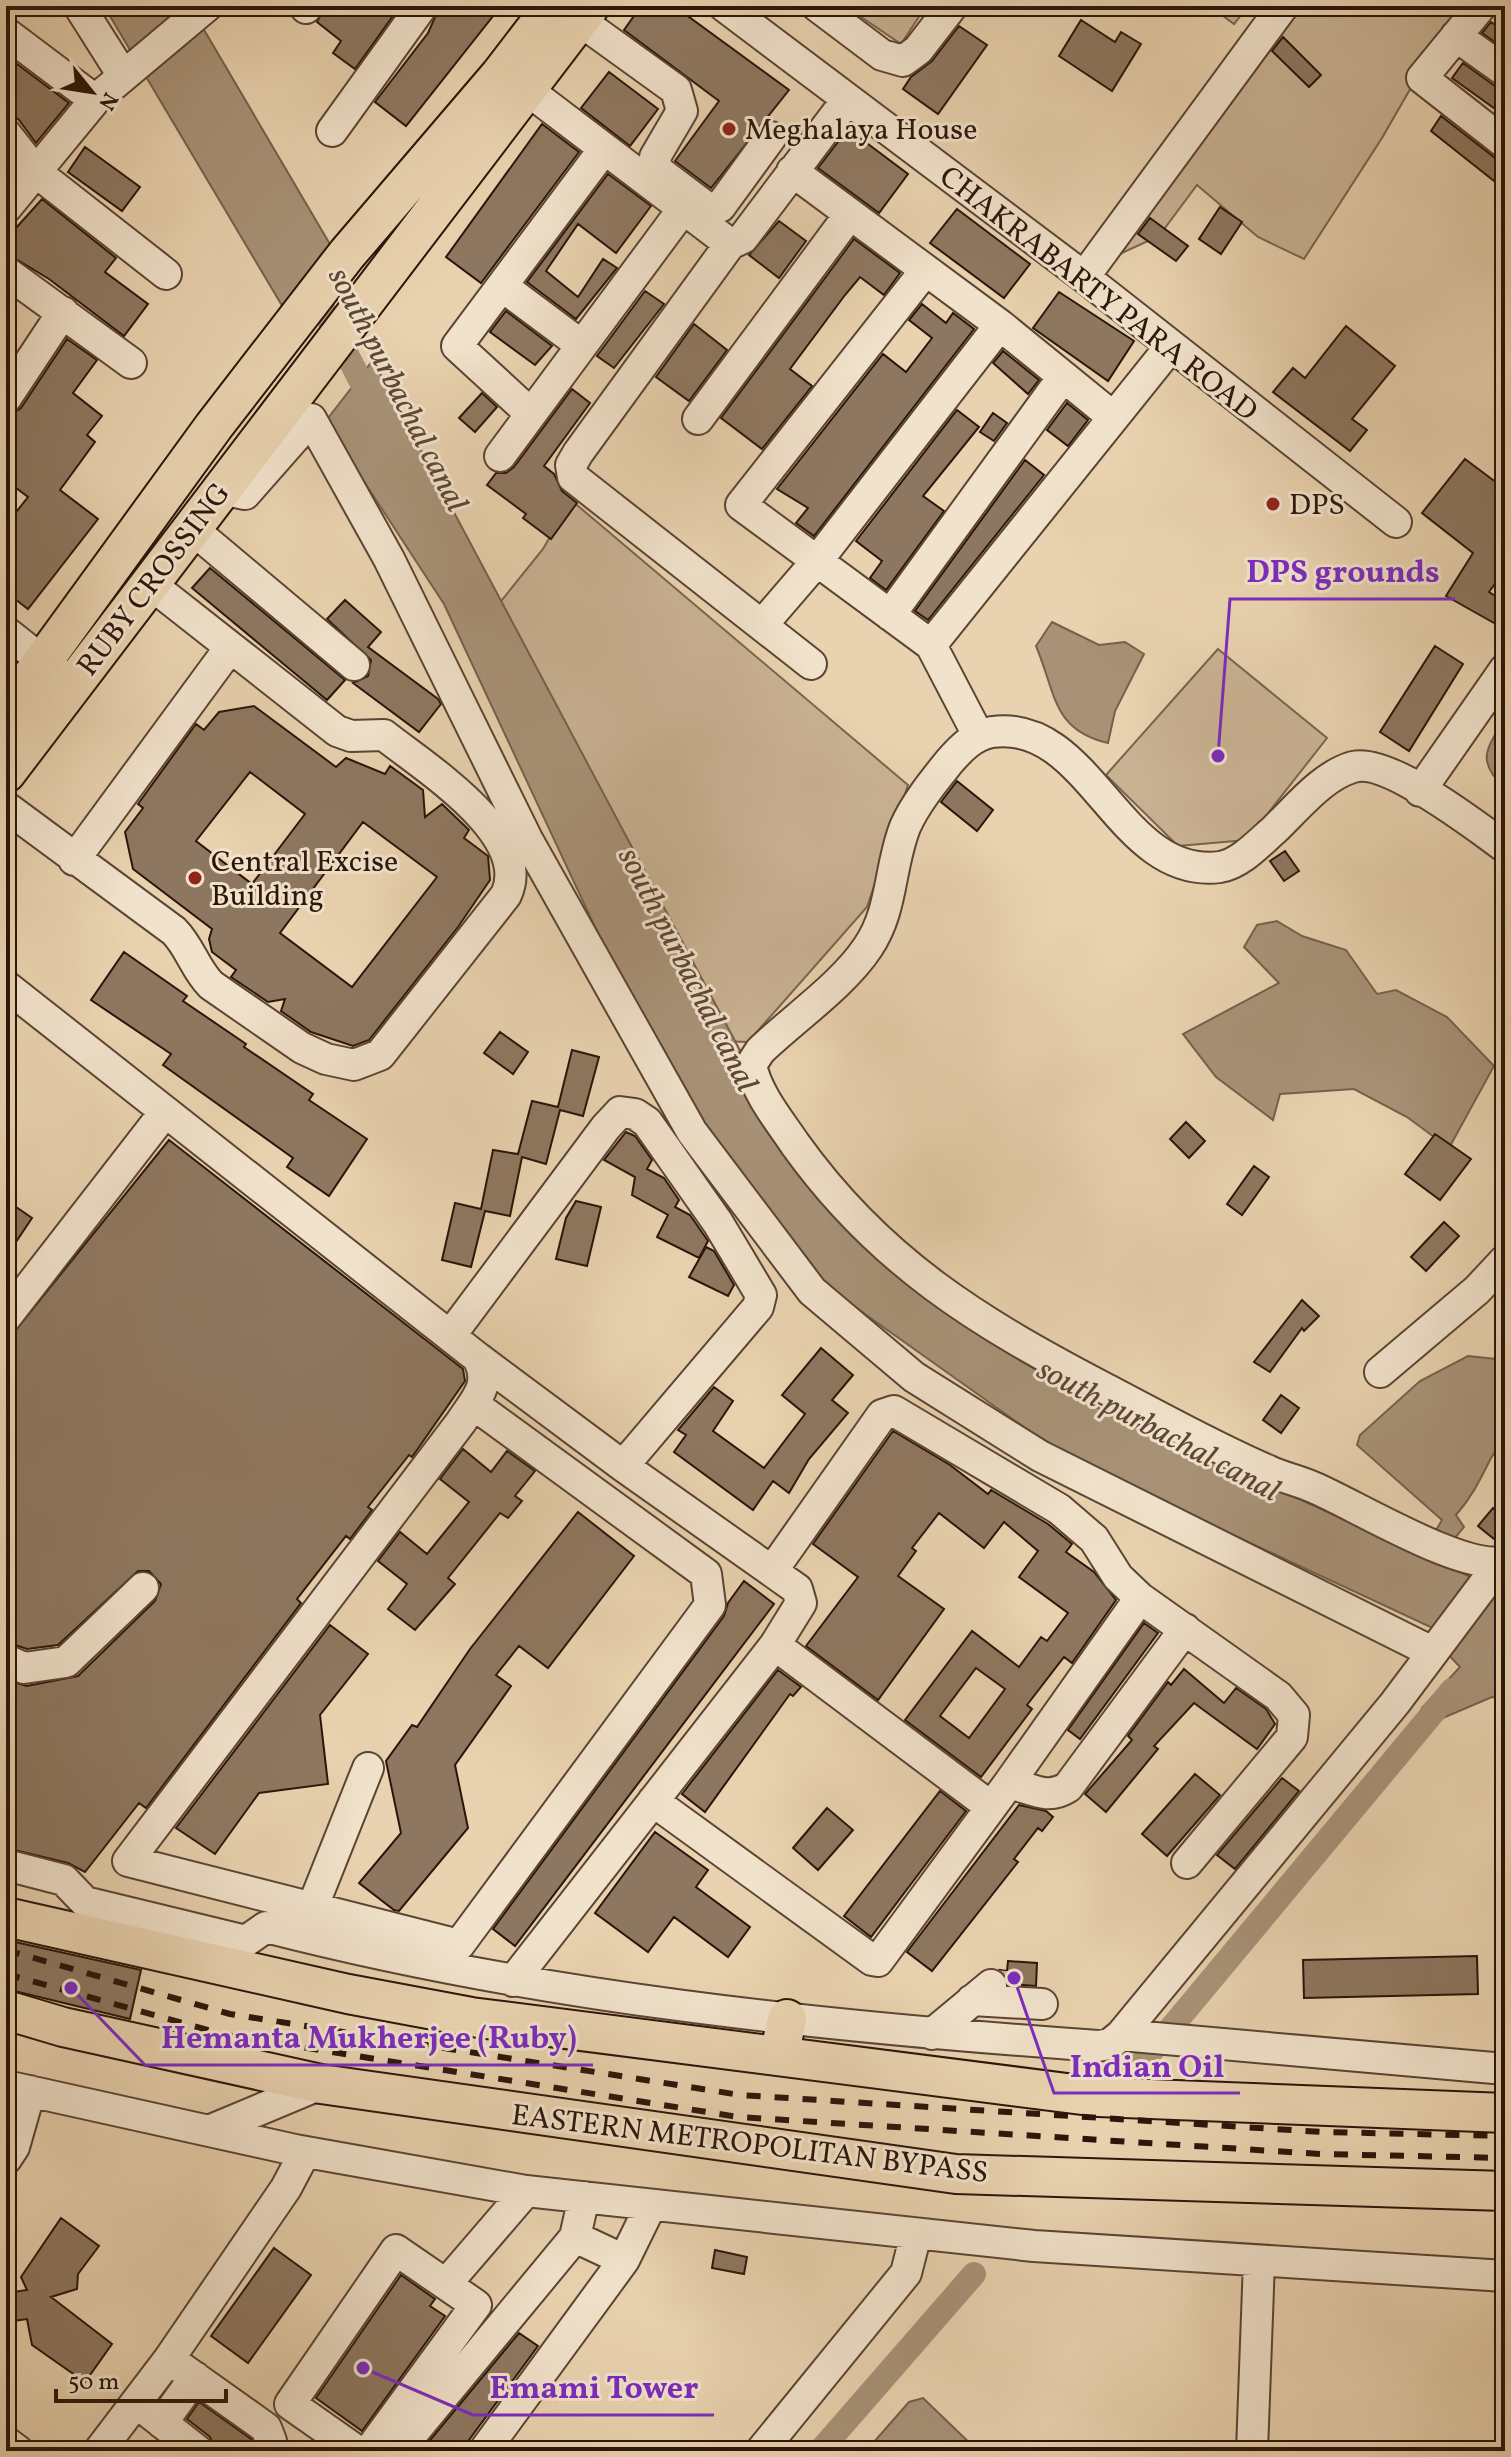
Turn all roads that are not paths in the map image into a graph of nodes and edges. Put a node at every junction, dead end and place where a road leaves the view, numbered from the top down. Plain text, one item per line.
1 (79, 6) edge
2 (207, 6) edge
3 (422, 6) edge
4 (724, 6) edge
5 (817, 6) edge
6 (952, 6) edge
7 (1283, 6) edge
8 (1481, 6) edge
9 (574, 11) edge
10 (6, 33) edge
11 (1456, 36) junction
12 (1505, 71) edge
13 (122, 74) junction
14 (526, 89) junction
15 (95, 100) junction
16 (847, 100) junction
17 (332, 131) dead end
18 (6, 134) edge
19 (771, 137) dead end
20 (1505, 143) edge
21 (604, 149) junction
22 (792, 171) junction
23 (36, 172) junction
24 (6, 208) edge
25 (683, 209) junction
26 (850, 214) junction
27 (730, 244) junction
28 (925, 271) junction
29 (6, 272) edge
30 (166, 274) dead end
31 (1084, 277) junction
32 (502, 286) junction
33 (63, 312) junction
34 (1000, 325) junction
35 (581, 345) junction
36 (1171, 346) junction
37 (131, 363) dead end
38 (1063, 377) junction
39 (6, 398) edge
40 (531, 414) junction
41 (1113, 417) junction
42 (698, 419) dead end
43 (500, 456) dead end
44 (220, 489) junction
45 (1396, 522) dead end
46 (191, 528) junction
47 (817, 561) junction
48 (149, 583) junction
49 (890, 615) junction
50 (762, 625) junction
51 (6, 632) edge
52 (931, 645) junction
53 (229, 649) junction
54 (41, 660) junction
55 (811, 664) dead end
56 (354, 665) dead end
57 (1505, 669) edge
58 (73, 686) junction
59 (6, 712) edge
60 (978, 735) junction
61 (6, 773) edge
62 (1420, 791) junction
63 (6, 807) edge
64 (1505, 847) edge
65 (74, 860) junction
66 (6, 986) edge
67 (165, 1112) junction
68 (1505, 1260) edge
69 (6, 1317) edge
70 (450, 1336) junction
71 (478, 1358) junction
72 (1380, 1372) dead end
73 (473, 1404) junction
74 (623, 1466) junction
75 (1503, 1562) edge
76 (772, 1571) junction
77 (143, 1588) dead end
78 (1140, 1598) junction
79 (1185, 1629) junction
80 (1438, 1642) junction
81 (775, 1645) junction
82 (6, 1660) edge
83 (368, 1768) dead end
84 (1009, 1783) junction
85 (653, 1801) junction
86 (991, 1807) junction
87 (1187, 1863) dead end
88 (6, 1865) edge
89 (311, 1907) junction
90 (6, 1917) edge
91 (302, 1937) junction
92 (482, 1977) junction
93 (513, 1981) junction
94 (6, 2010) edge
95 (471, 2017) junction
96 (787, 2019) junction
97 (932, 2034) junction
98 (1133, 2037) junction
99 (1045, 2043) junction
100 (779, 2056) junction
101 (1505, 2069) edge
102 (321, 2084) junction
103 (18, 2089) edge
104 (1505, 2113) edge
105 (211, 2130) junction
106 (9, 2151) edge
107 (305, 2152) junction
108 (526, 2191) junction
109 (1505, 2191) edge
110 (584, 2197) junction
111 (651, 2205) junction
112 (916, 2234) junction
113 (575, 2237) junction
114 (624, 2260) junction
115 (1259, 2261) junction
116 (1505, 2276) edge
117 (446, 2284) junction
118 (169, 2359) junction
119 (195, 2377) junction
120 (137, 2403) junction
121 (162, 2423) junction
122 (6, 2442) edge
123 (18, 2451) edge
124 (99, 2451) edge
125 (198, 2451) edge
126 (265, 2451) edge
127 (279, 2451) edge
128 (292, 2451) edge
129 (357, 2451) edge
130 (369, 2451) edge
131 (398, 2451) edge
132 (484, 2451) edge
133 (761, 2451) edge
134 (1252, 2451) edge

1 - 13 street
2 - 13 street
3 - 17 street
4 - 16 street, CHAKRABARTY PARA ROAD
5 - 6 street
7 - 31 street
8 - 11 street
9 - 14 main road, RUBY CROSSING
9 - 19 street
9 - 54 main road
10 - 15 street
11 - 12 street
11 - 20 street
13 - 15 street
14 - 21 street
14 - 44 main road, RUBY CROSSING
15 - 23 street
16 - 22 street
16 - 31 street, CHAKRABARTY PARA ROAD
18 - 23 street
21 - 25 street
21 - 32 street
22 - 26 street
22 - 27 street
23 - 24 street
23 - 30 street
25 - 27 street
25 - 35 street
26 - 28 street
26 - 42 street
27 - 50 street
28 - 34 street
28 - 47 street
29 - 33 street
31 - 36 street, CHAKRABARTY PARA ROAD
32 - 35 street
32 - 40 street
33 - 37 street
33 - 39 street
34 - 38 street
34 - 47 street
35 - 40 street
36 - 41 street
36 - 45 street, CHAKRABARTY PARA ROAD
38 - 41 street
38 - 49 street
40 - 43 street
41 - 52 street
44 - 46 main road, RUBY CROSSING
44 - 80 street
46 - 48 main road, RUBY CROSSING
46 - 56 street
47 - 49 street
47 - 50 street
48 - 53 street
48 - 58 main road, RUBY CROSSING
49 - 52 street
50 - 55 street
51 - 54 street
52 - 60 street
53 - 65 street
53 - 65 street
54 - 58 street
54 - 59 main road
57 - 62 street
58 - 61 main road, RUBY CROSSING
60 - 62 street
60 - 75 street
62 - 64 street
63 - 65 street
66 - 67 street
67 - 69 street
67 - 70 street
68 - 72 street
70 - 71 street
70 - 74 street
71 - 73 street
71 - 74 street
73 - 89 street
73 - 89 street
74 - 76 street
75 - 80 street
76 - 78 street
76 - 81 street
77 - 82 street
78 - 79 street
78 - 84 street
79 - 84 street
79 - 87 street
80 - 98 street
81 - 85 street
81 - 86 street
83 - 89 street
84 - 86 street
85 - 86 street
85 - 93 street
88 - 91 street
89 - 91 street
90 - 95 main road
91 - 92 street
92 - 93 street
92 - 95 street
93 - 96 street
94 - 102 main road, EASTERN METROPOLITAN BYPASS
95 - 100 main road
96 - 97 street
96 - 100 main road
97 - 99 street
97 - 99 street
98 - 99 street
98 - 101 street
100 - 104 main road
102 - 105 street
102 - 109 main road, EASTERN METROPOLITAN BYPASS
103 - 105 street
103 - 106 street
105 - 107 street
107 - 108 street
107 - 118 street
108 - 110 street
108 - 117 street
110 - 111 street
110 - 113 street
111 - 112 street
111 - 114 street
112 - 115 street
112 - 133 street
113 - 114 street
113 - 131 street
114 - 132 street
115 - 116 street
115 - 134 street
117 - 129 street
117 - 130 street
118 - 119 street
118 - 120 street
119 - 121 street
119 - 126 street
120 - 121 street
120 - 124 street
121 - 125 street
122 - 123 street
127 - 128 street

